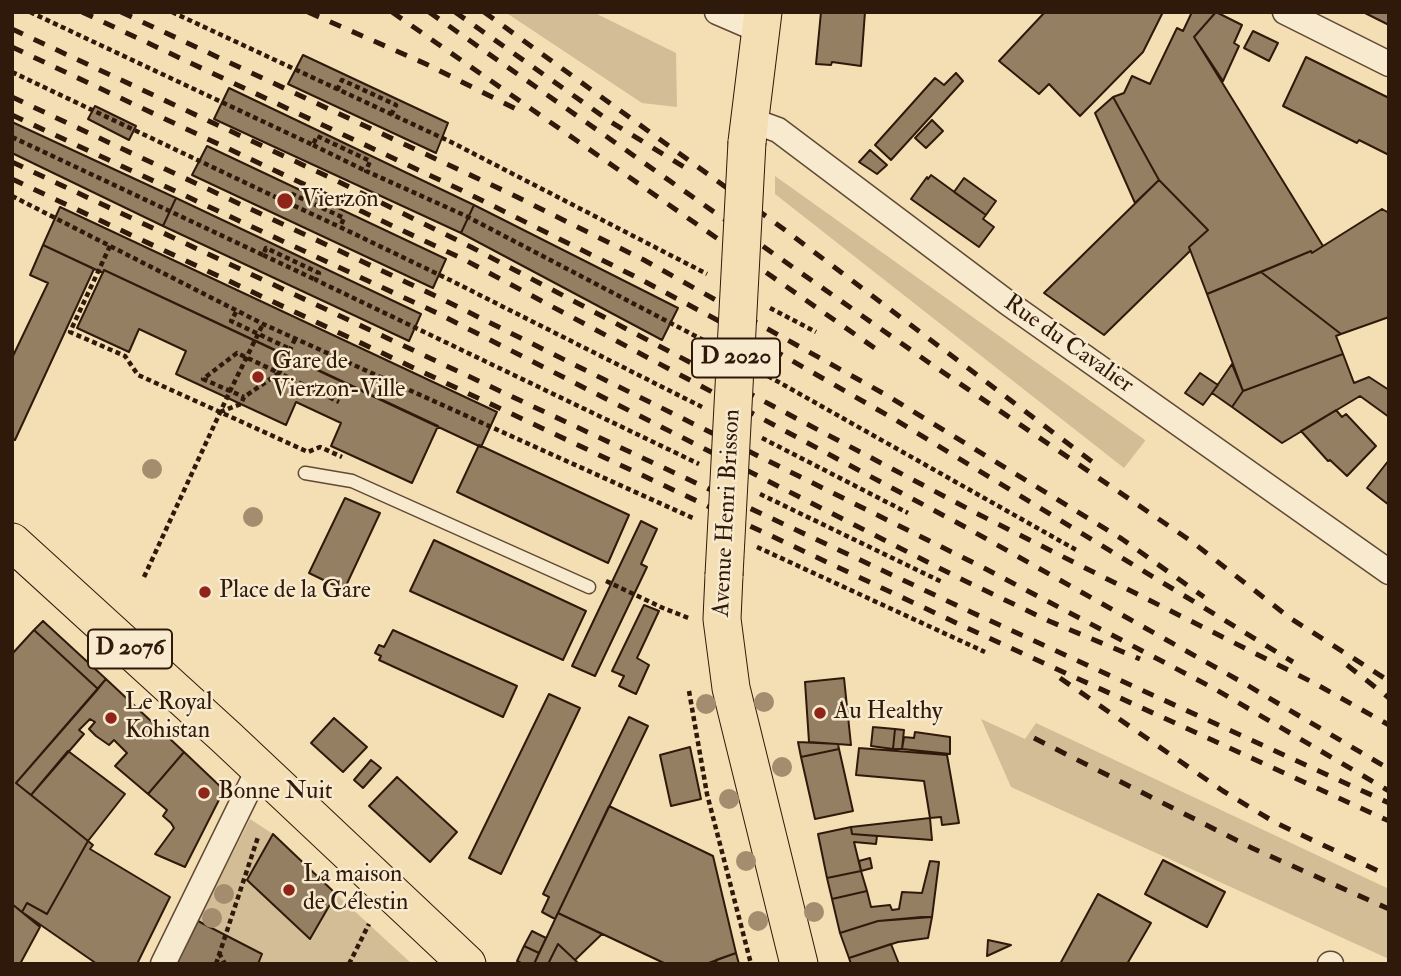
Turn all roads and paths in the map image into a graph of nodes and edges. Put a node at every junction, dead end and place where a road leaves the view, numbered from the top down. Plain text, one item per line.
1 (30, 12) edge
2 (172, 12) edge
3 (717, 12) edge
4 (1285, 12) edge
5 (762, 22) edge
6 (1389, 64) edge
7 (12, 72) edge
8 (337, 90) junction
9 (391, 116) junction
10 (748, 130) junction
11 (12, 137) edge
12 (313, 145) junction
13 (366, 171) junction
14 (12, 196) edge
15 (286, 202) junction
16 (340, 227) junction
17 (110, 246) junction
18 (708, 274) dead end
19 (768, 306) dead end
20 (236, 311) junction
21 (263, 324) junction
22 (816, 332) dead end
23 (295, 339) junction
24 (711, 344) dead end
25 (290, 349) junction
26 (248, 358) junction
27 (759, 371) dead end
28 (279, 373) junction
29 (230, 391) junction
30 (244, 397) junction
31 (339, 402) dead end
32 (704, 409) dead end
33 (220, 412) junction
34 (752, 433) dead end
35 (350, 461) dead end
36 (709, 469) dead end
37 (305, 473) dead end
38 (758, 493) dead end
39 (908, 513) dead end
40 (707, 524) dead end
41 (12, 542) edge
42 (745, 542) dead end
43 (1078, 551) dead end
44 (1389, 572) edge
45 (144, 577) dead end
46 (942, 582) dead end
47 (589, 587) dead end
48 (647, 600) dead end
49 (696, 620) dead end
50 (985, 652) dead end
51 (689, 691) dead end
52 (259, 768) junction
53 (261, 826) dead end
54 (369, 924) dead end
55 (219, 953) junction
56 (163, 964) edge
57 (216, 964) edge
58 (225, 964) edge
59 (349, 964) edge
60 (467, 964) edge
61 (751, 964) edge
62 (799, 964) edge

1 - 12 path
2 - 8 path
3 - 5 street
4 - 6 street
5 - 10 main road, Avenue Henri Brisson / D 2020
7 - 15 path
8 - 9 path
8 - 9 path
9 - 18 path
10 - 44 street, Rue du Cavalier
10 - 62 main road, Avenue Henri Brisson / D 2020, bridge
11 - 36 path
12 - 13 path
12 - 13 path
13 - 24 path
14 - 17 path
15 - 16 path
15 - 16 path
16 - 32 path
17 - 20 path
17 - 33 path
19 - 22 path
20 - 21 path
20 - 25 path
21 - 23 path
21 - 26 path
23 - 25 path
23 - 40 path
25 - 28 path
26 - 28 path
26 - 29 path
26 - 29 path
27 - 43 path
28 - 30 path
28 - 31 path
29 - 30 path
29 - 33 path
30 - 33 path
33 - 35 path
33 - 45 path
34 - 39 path
37 - 47 lane
38 - 46 path
41 - 52 main road, D 2076
42 - 50 path
48 - 49 path
51 - 61 path
52 - 56 street
52 - 60 main road, D 2076
53 - 55 path
54 - 59 path
55 - 57 path
55 - 58 path

